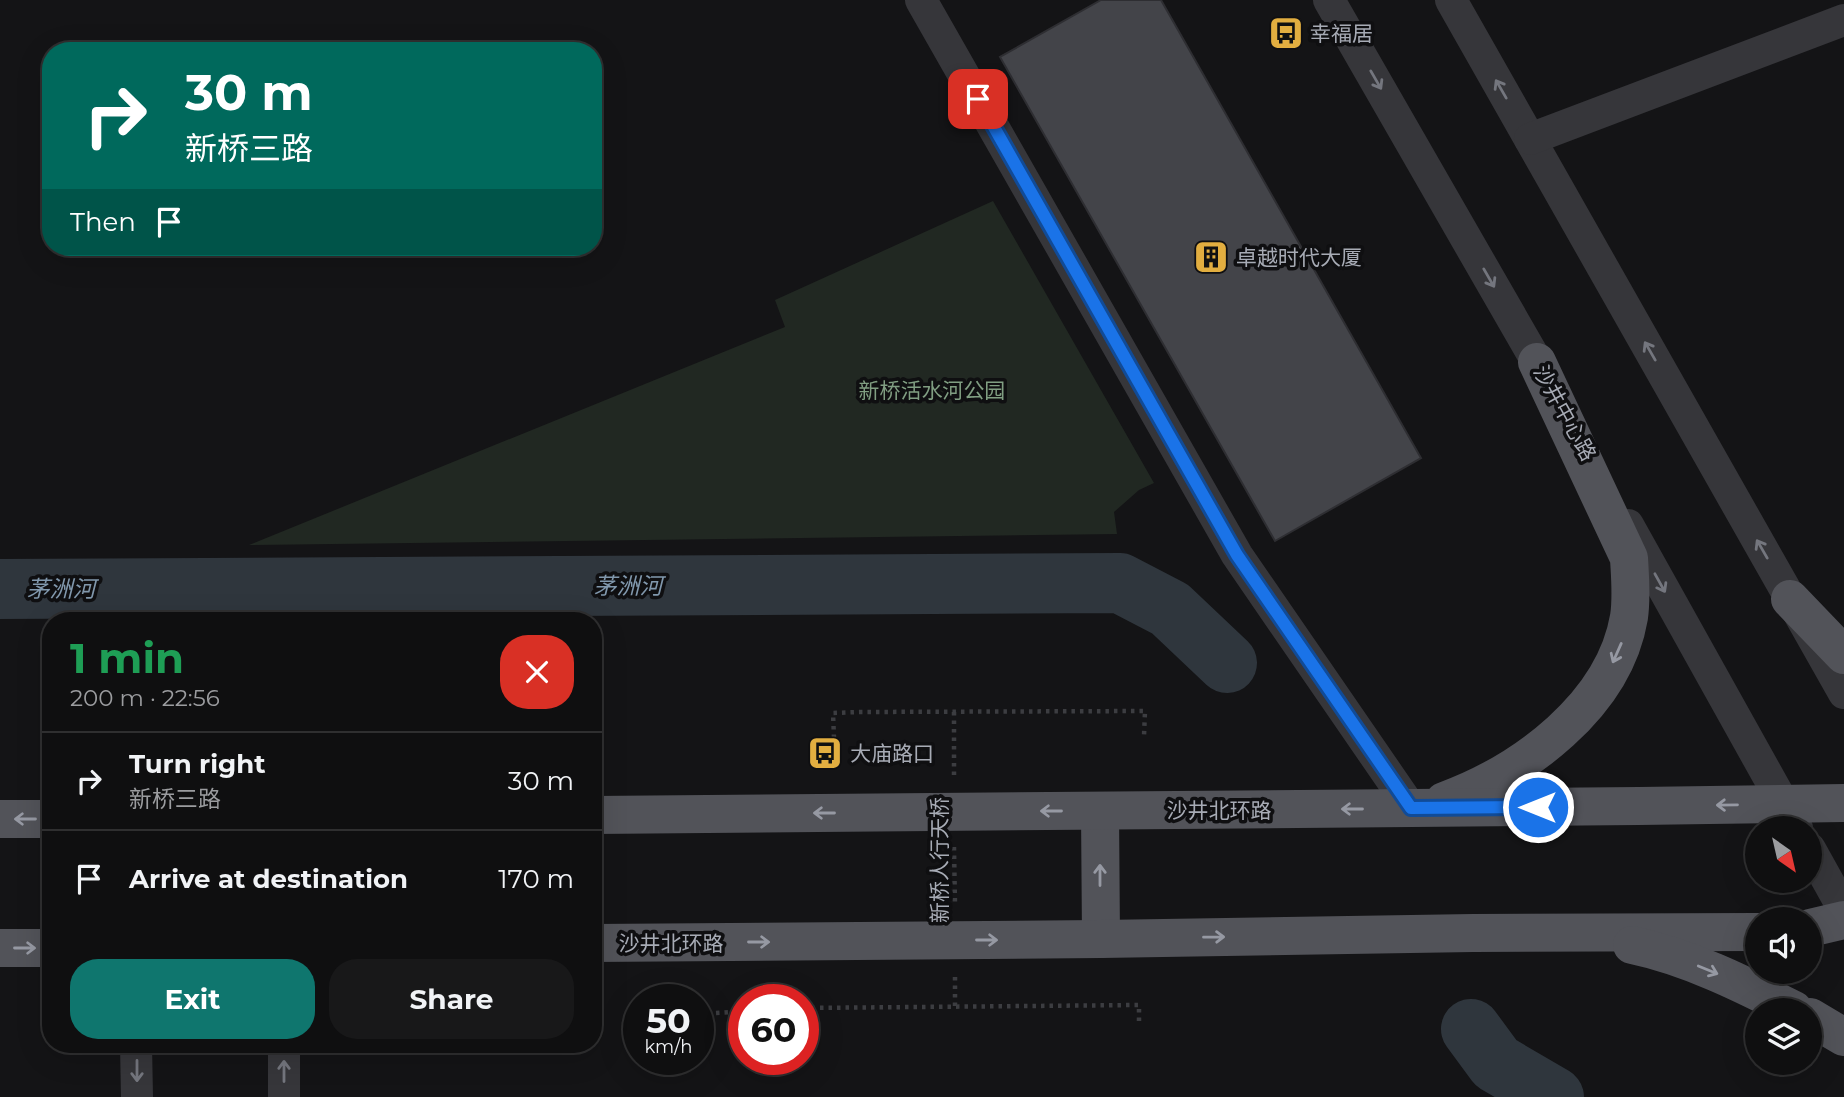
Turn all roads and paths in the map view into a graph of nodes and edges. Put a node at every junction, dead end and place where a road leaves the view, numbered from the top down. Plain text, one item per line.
1 (921, 0) edge
2 (1329, 0) edge
3 (1451, 0) edge
4 (1844, 20) edge
5 (1530, 139) junction
6 (1537, 362) junction
7 (1790, 598) junction
8 (1844, 655) edge
9 (1844, 693) edge
10 (954, 712) junction
11 (1144, 736) dead end
12 (834, 738) dead end
13 (954, 779) dead end
14 (1844, 803) edge
15 (1411, 808) junction
16 (1100, 811) junction
17 (602, 815) edge
18 (1791, 816) edge
19 (0, 819) edge
20 (42, 819) edge
21 (954, 846) dead end
22 (1822, 871) edge
23 (1844, 910) edge
24 (955, 913) dead end
25 (1844, 920) edge
26 (1822, 926) edge
27 (1822, 929) edge
28 (1844, 930) edge
29 (1745, 932) edge
30 (1473, 933) junction
31 (1101, 939) junction
32 (602, 943) edge
33 (0, 948) edge
34 (42, 948) edge
35 (955, 967) dead end
36 (1769, 998) edge
37 (955, 1007) junction
38 (819, 1008) edge
39 (728, 1012) edge
40 (716, 1013) dead end
41 (1139, 1023) dead end
42 (1822, 1024) edge
43 (1844, 1037) edge
44 (136, 1053) edge
45 (284, 1053) edge
46 (137, 1097) edge
47 (284, 1097) edge

1 - 15 street
2 -> 6 street, 沙井中心路
5 -> 3 street
4 - 5 street
7 -> 5 street
6 -> 15 main road
6 -> 18 street, 沙井中心路
7 - 8 main road
7 - 9 street
10 - 11 path
10 - 12 path
10 - 13 path, 新桥人行天桥
14 - 18 main road, 沙井北环路
15 -> 16 main road, 沙井北环路
18 -> 15 main road, 沙井北环路
16 -> 17 main road, 沙井北环路
31 -> 16 main road
20 -> 19 main road
21 - 24 path, 新桥人行天桥
22 - 23 street
25 - 26 main road
27 - 28 main road
29 - 30 main road, 沙井北环路
31 -> 30 main road, 沙井北环路
30 -> 36 main road
32 -> 31 main road, 沙井北环路
33 -> 34 main road
35 - 37 path
37 - 38 path
37 - 41 path
39 - 40 path
42 - 43 main road
44 -> 46 street
47 -> 45 street

